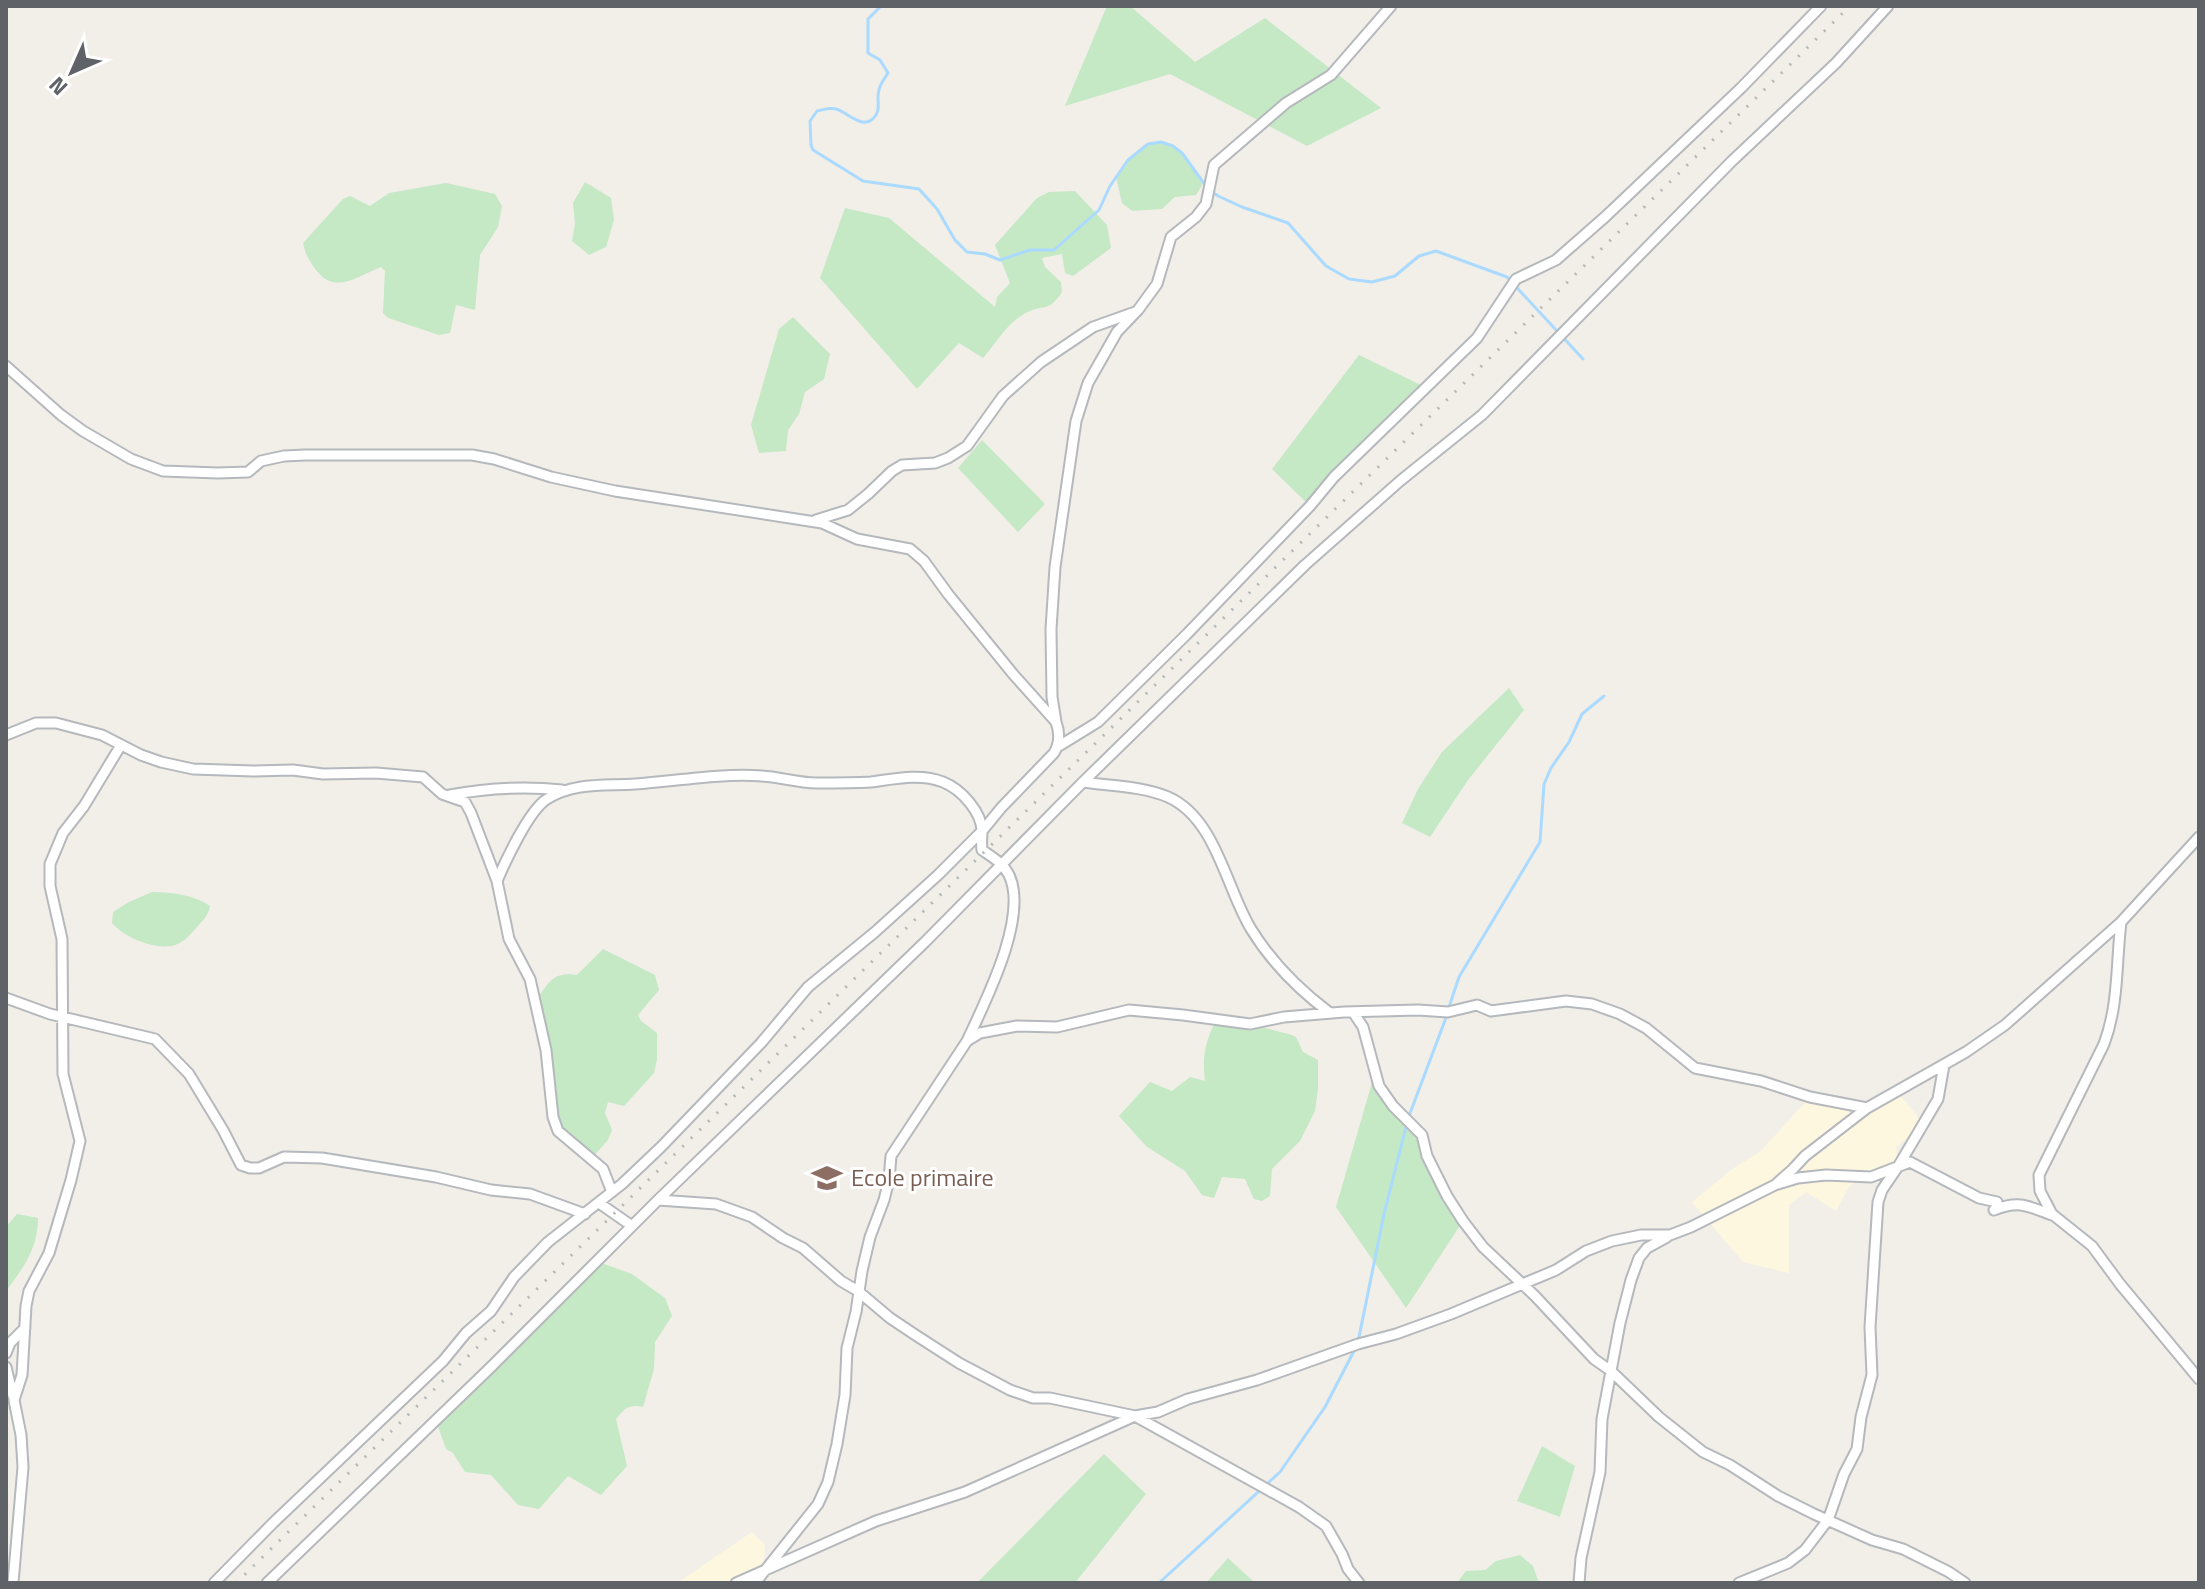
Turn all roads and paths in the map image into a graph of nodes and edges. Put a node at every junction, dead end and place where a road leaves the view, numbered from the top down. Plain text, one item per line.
1 (1391, 6) edge
2 (1821, 6) edge
3 (1888, 6) edge
4 (1138, 310) junction
5 (6, 366) edge
6 (813, 522) junction
7 (1056, 722) junction
8 (6, 735) edge
9 (121, 745) junction
10 (1059, 746) junction
11 (1083, 782) junction
12 (566, 790) junction
13 (446, 796) junction
14 (983, 830) junction
15 (2199, 837) edge
16 (1003, 865) junction
17 (497, 881) junction
18 (2121, 922) junction
19 (6, 998) edge
20 (1353, 1012) junction
21 (1330, 1013) junction
22 (62, 1016) junction
23 (967, 1041) junction
24 (1944, 1065) junction
25 (1867, 1108) junction
26 (1899, 1165) junction
27 (1775, 1185) junction
28 (612, 1192) junction
29 (658, 1200) junction
30 (599, 1203) junction
31 (585, 1214) junction
32 (2055, 1217) junction
33 (632, 1226) junction
34 (1670, 1235) junction
35 (1524, 1285) junction
36 (858, 1291) junction
37 (25, 1328) junction
38 (6, 1353) edge
39 (6, 1367) edge
40 (1611, 1371) junction
41 (2199, 1379) edge
42 (14, 1400) junction
43 (1135, 1416) junction
44 (1828, 1520) junction
45 (763, 1572) junction
46 (13, 1583) edge
47 (214, 1583) edge
48 (267, 1583) edge
49 (736, 1583) edge
50 (755, 1583) edge
51 (1359, 1583) edge
52 (1579, 1583) edge
53 (1739, 1583) edge
54 (1965, 1583) edge

1 - 4 street
2 - 10 street
3 - 11 street
4 - 6 street
4 - 7 street
5 - 6 street
6 - 7 street
7 - 10 street
8 - 9 street
9 - 13 street
9 - 22 street
10 - 14 street
11 - 16 street
11 - 21 street
12 - 13 street
12 - 14 street
12 - 17 street
13 - 17 street
14 - 16 street
14 - 28 street
15 - 18 street
16 - 23 street
16 - 29 street
17 - 28 street
18 - 24 street
18 - 32 street
19 - 22 street
20 - 21 street
20 - 25 street
20 - 35 street
21 - 23 street
22 - 31 street
22 - 37 street
23 - 36 street
24 - 25 street
24 - 26 street
25 - 27 street
26 - 27 street
26 - 32 street
26 - 44 street
27 - 34 street
28 - 30 street
29 - 33 street
29 - 36 street
30 - 31 street
30 - 33 street
31 - 47 street
32 - 41 street
33 - 48 street
34 - 35 street
34 - 40 street
35 - 40 street
35 - 43 street
36 - 43 street
36 - 45 street
37 - 38 street
37 - 42 street
39 - 42 street
40 - 44 street
40 - 52 street
42 - 46 street
43 - 45 street
43 - 51 street
44 - 53 street
44 - 54 street
45 - 49 street
45 - 50 street

